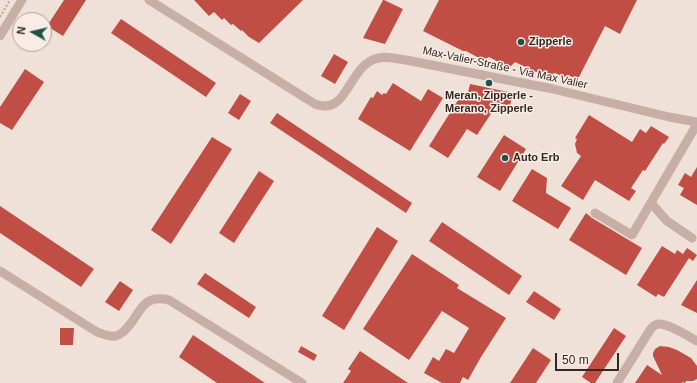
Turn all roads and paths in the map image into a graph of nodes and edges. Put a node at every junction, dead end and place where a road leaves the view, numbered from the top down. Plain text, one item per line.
1 (10, 0) edge
2 (22, 0) edge
3 (149, 0) edge
4 (0, 17) edge
5 (0, 36) edge
6 (697, 123) edge
7 (651, 203) junction
8 (595, 213) dead end
9 (692, 238) dead end
10 (0, 271) edge
11 (697, 341) edge
12 (302, 383) edge
13 (617, 383) edge

1 - 4 path
2 - 5 street
3 - 6 street, Max-Valier-Straße - Via Max Valier
6 - 7 street, Max-Valier-Straße - Via Max Valier
7 - 8 street, Max-Valier-Straße - Via Max Valier
7 - 9 street
10 - 12 street
11 - 13 street

